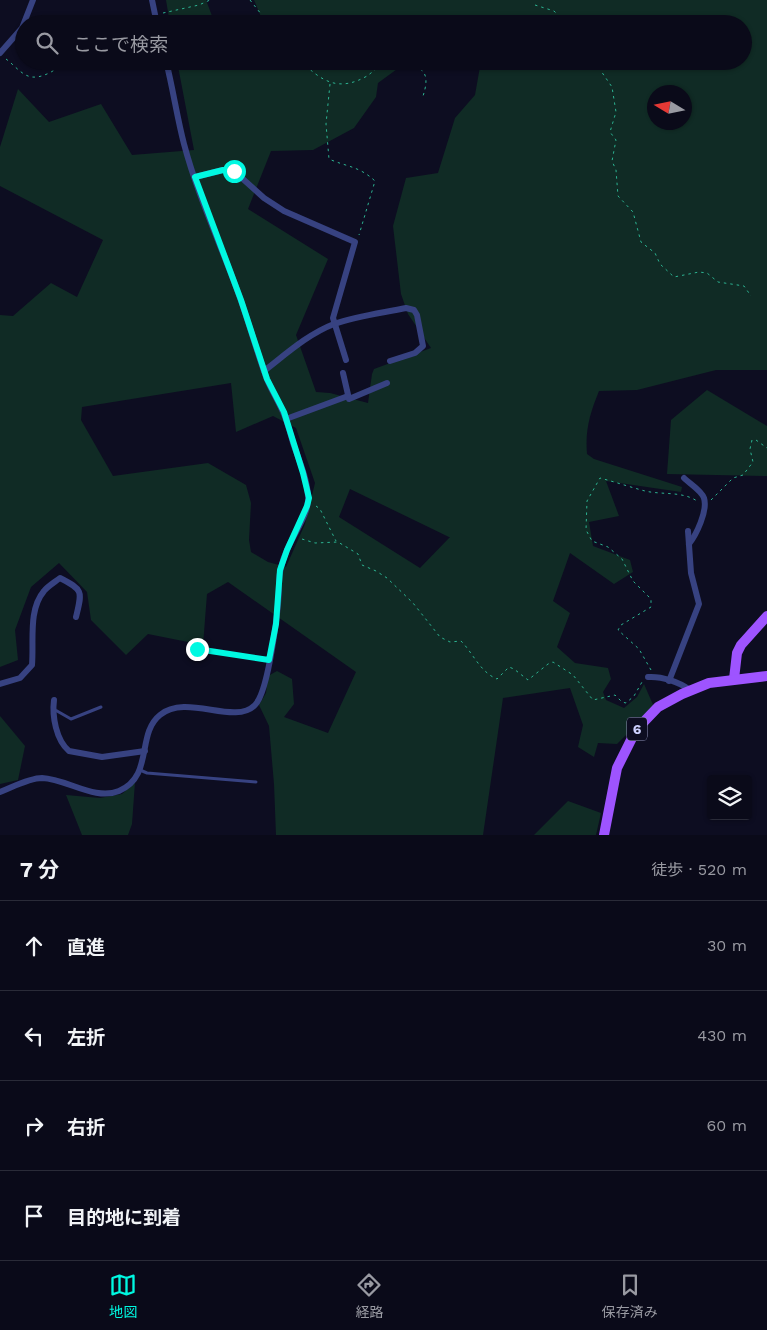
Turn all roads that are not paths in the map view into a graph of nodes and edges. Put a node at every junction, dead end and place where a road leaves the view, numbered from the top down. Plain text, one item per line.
1 (33, 0) edge
2 (152, 0) edge
3 (27, 15) edge
4 (155, 15) edge
5 (15, 36) edge
6 (0, 53) edge
7 (168, 70) edge
8 (195, 177) junction
9 (335, 324) junction
10 (346, 360) dead end
11 (390, 361) dead end
12 (264, 371) junction
13 (343, 373) dead end
14 (387, 384) dead end
15 (348, 396) junction
16 (286, 419) junction
17 (684, 478) dead end
18 (688, 531) dead end
19 (689, 544) junction
20 (767, 616) edge
21 (76, 617) dead end
22 (197, 649) dead end
23 (269, 660) junction
24 (767, 676) edge
25 (650, 677) road end
26 (737, 679) junction
27 (669, 681) junction
28 (0, 684) edge
29 (690, 690) junction
30 (54, 700) dead end
31 (101, 707) dead end
32 (53, 710) junction
33 (145, 751) junction
34 (140, 770) junction
35 (256, 782) dead end
36 (0, 792) edge
37 (604, 835) edge

1 - 3 street
2 - 4 street
5 - 6 street
7 - 8 street
8 - 9 street
8 - 12 street
9 - 10 street
9 - 11 street
9 - 12 street
12 - 16 street
13 - 15 street
14 - 15 street
15 - 16 street
16 - 23 street
17 - 19 street
18 - 19 street
19 - 27 street
20 - 26 main road
21 - 28 street
22 - 23 lane
23 - 33 street
24 - 26 main road, 6
25 - 27 street
26 - 29 main road, 6
27 - 29 street
29 - 37 main road, 6
30 - 32 street
31 - 32 lane
32 - 33 street
33 - 34 street
34 - 35 lane
34 - 36 street

